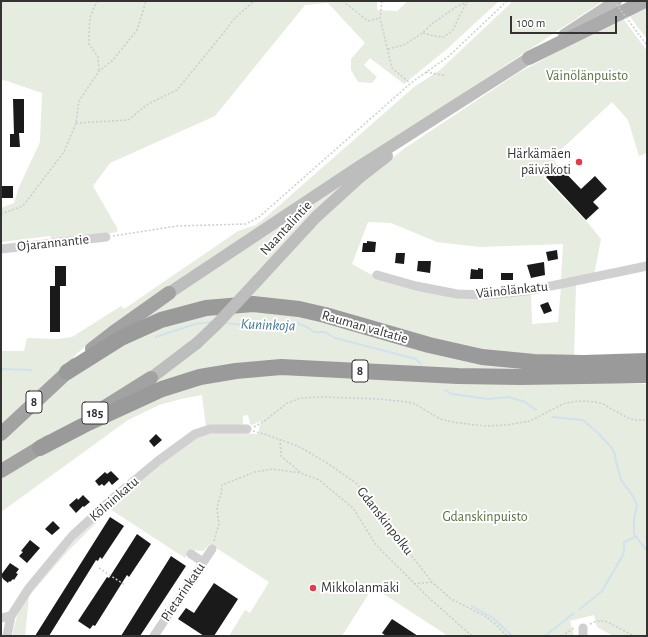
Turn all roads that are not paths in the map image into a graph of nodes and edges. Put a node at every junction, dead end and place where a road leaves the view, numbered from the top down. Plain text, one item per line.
1 (615, 1) edge
2 (645, 1) edge
3 (529, 58) junction
4 (451, 109) junction
5 (106, 237) road end
6 (1, 249) edge
7 (647, 266) edge
8 (377, 275) dead end
9 (169, 293) joint
10 (647, 361) edge
11 (67, 372) junction
12 (647, 375) edge
13 (151, 378) joint
14 (247, 430) road end
15 (1, 434) edge
16 (40, 448) junction
17 (1, 471) edge
18 (212, 549) road end
19 (191, 554) dead end
20 (203, 562) junction
21 (11, 616) junction
22 (1, 618) edge
23 (7, 636) edge
24 (154, 636) edge

1 - 3 main road, Naantalintie / 185
2 - 3 main road
3 - 4 main road, Naantalintie / 185
4 - 9 main road, Naantalintie / 185
4 - 13 main road, Naantalintie / 185, bridge
5 - 6 street, Ojarannantie
7 - 8 street, Väinölänkatu
9 - 11 highway, 185
10 - 11 highway, Rauman valtatie / 8
11 - 15 highway, Rauman valtatie / 8
12 - 16 highway, 8
13 - 16 highway, 185
14 - 21 street, Kölninkatu
16 - 17 highway, 8
18 - 20 street, Pietarinkatu
19 - 20 street
20 - 24 street, Pietarinkatu
21 - 22 street
21 - 23 street

